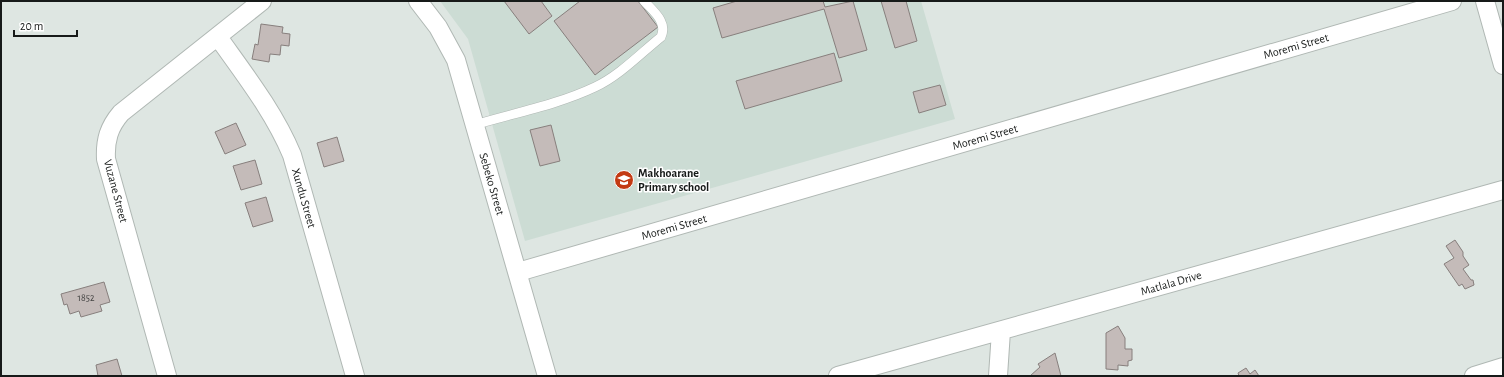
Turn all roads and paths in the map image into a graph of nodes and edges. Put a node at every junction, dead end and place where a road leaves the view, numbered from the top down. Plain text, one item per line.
1 (262, 1) edge
2 (418, 1) edge
3 (644, 1) edge
4 (1452, 1) edge
5 (1486, 1) edge
6 (218, 37) junction
7 (1503, 65) edge
8 (474, 125) junction
9 (1503, 190) edge
10 (518, 272) junction
11 (1001, 331) junction
12 (1503, 367) edge
13 (167, 376) edge
14 (355, 376) edge
15 (547, 376) edge
16 (838, 376) edge
17 (998, 376) edge
18 (1474, 376) edge

1 - 6 street, Vuzane Street
2 - 8 street, Sebeko Street
3 - 8 lane
4 - 10 street, Moremi Street
5 - 7 street
6 - 13 street, Vuzane Street
6 - 14 street, Xundu Street
8 - 10 street, Sebeko Street
9 - 11 street, Matlala Drive
10 - 15 street, Sebeko Street
11 - 16 street, Matlala Drive
11 - 17 street
12 - 18 street

